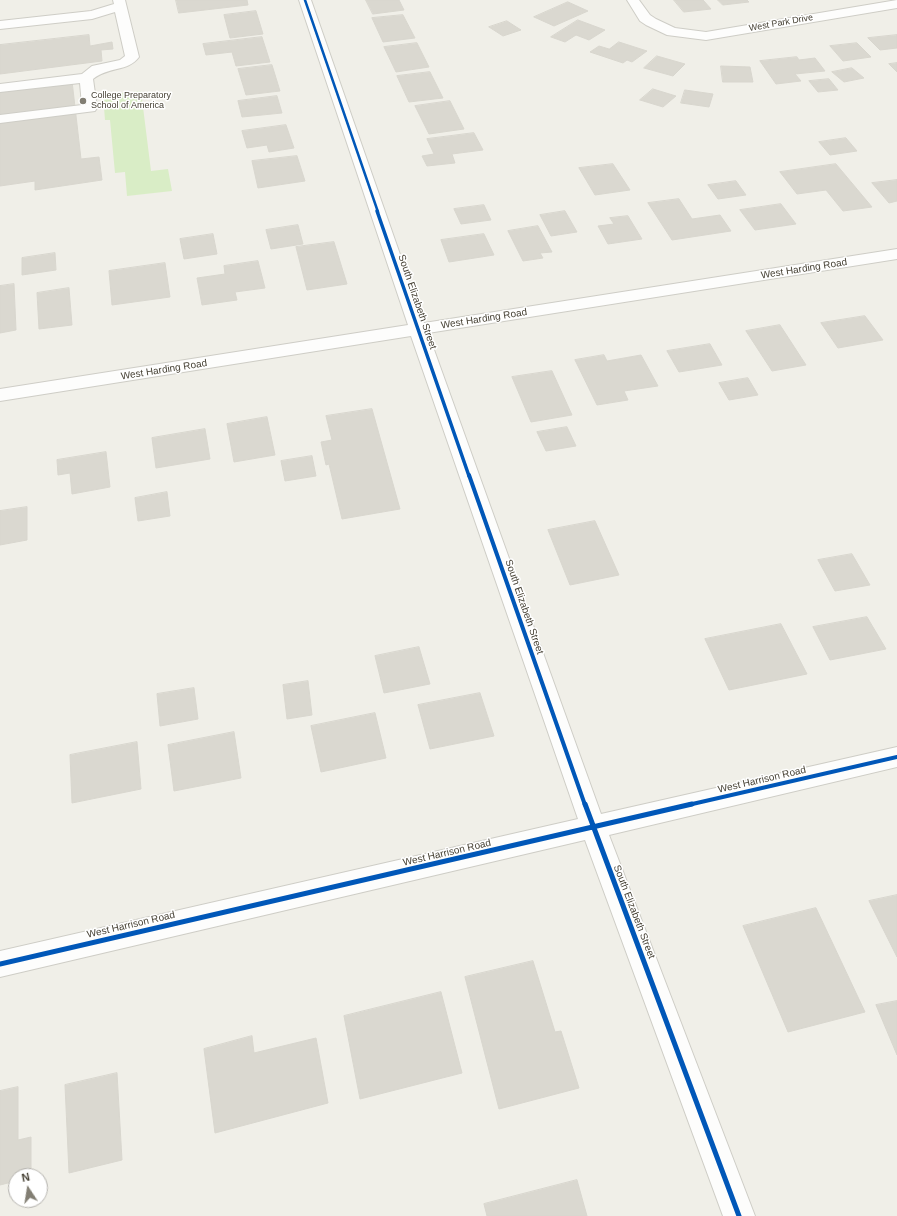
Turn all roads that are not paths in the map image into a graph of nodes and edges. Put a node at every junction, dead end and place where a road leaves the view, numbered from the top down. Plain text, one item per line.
1 (306, 0) edge
2 (633, 0) edge
3 (120, 3) edge
4 (897, 4) edge
5 (0, 25) edge
6 (86, 78) junction
7 (0, 88) edge
8 (0, 119) edge
9 (897, 254) edge
10 (418, 330) junction
11 (0, 395) edge
12 (897, 757) edge
13 (593, 827) junction
14 (0, 964) edge
15 (739, 1216) edge

1 - 10 street, South Elizabeth Street
2 - 4 street, West Park Drive
3 - 5 street
3 - 6 street
6 - 7 street
6 - 8 street
9 - 10 street, West Harding Road
10 - 11 street, West Harding Road
10 - 13 street, South Elizabeth Street
12 - 13 street, West Harrison Road
13 - 14 street, West Harrison Road
13 - 15 street, South Elizabeth Street

